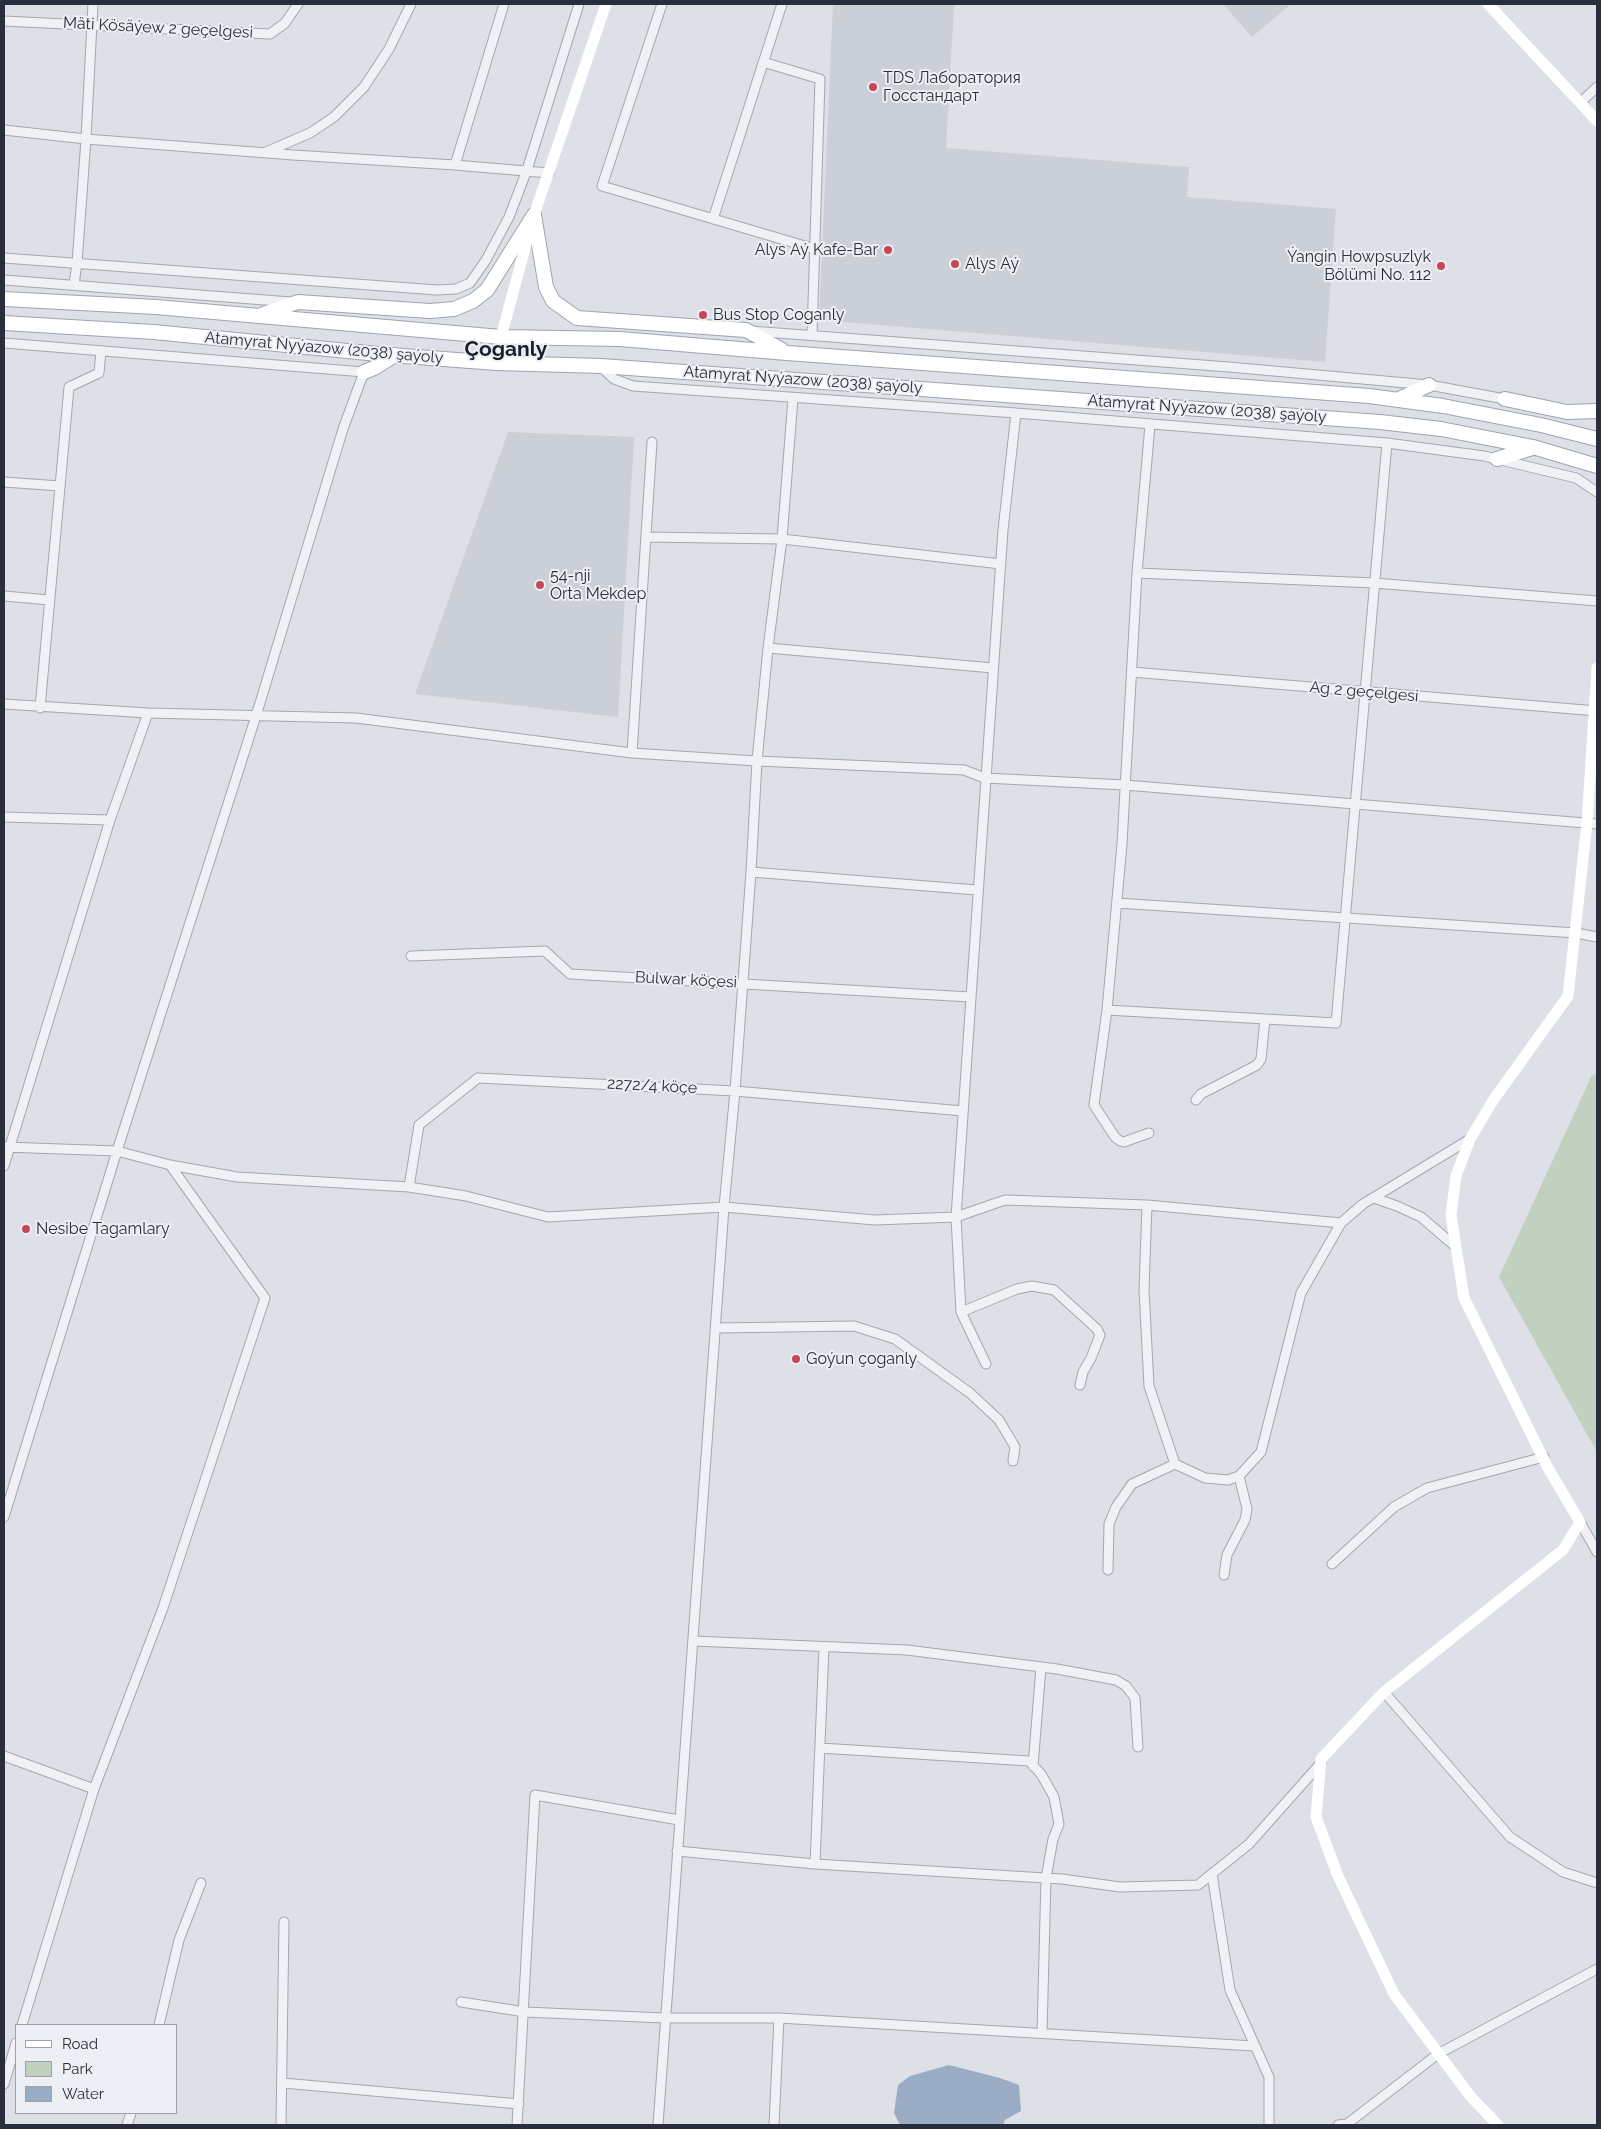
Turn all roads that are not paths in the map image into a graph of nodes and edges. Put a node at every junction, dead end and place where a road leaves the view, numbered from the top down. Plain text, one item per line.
1 (93, 4) edge
2 (298, 4) edge
3 (411, 4) edge
4 (504, 4) edge
5 (579, 4) edge
6 (606, 4) edge
7 (662, 4) edge
8 (782, 4) edge
9 (1488, 4) edge
10 (4, 20) edge
11 (91, 26) junction
12 (763, 62) junction
13 (1597, 88) edge
14 (1580, 103) junction
15 (1597, 121) edge
16 (4, 130) edge
17 (86, 139) junction
18 (264, 153) junction
19 (455, 164) junction
20 (527, 170) junction
21 (549, 173) junction
22 (534, 215) junction
23 (713, 219) junction
24 (815, 249) junction
25 (4, 258) edge
26 (78, 263) junction
27 (4, 280) edge
28 (74, 285) junction
29 (4, 299) edge
30 (298, 302) junction
31 (368, 307) junction
32 (258, 316) junction
33 (4, 323) edge
34 (655, 324) junction
35 (414, 330) junction
36 (746, 330) junction
37 (812, 335) junction
38 (501, 337) junction
39 (620, 339) junction
40 (4, 343) edge
41 (101, 350) junction
42 (788, 353) junction
43 (395, 355) junction
44 (496, 363) junction
45 (601, 366) junction
46 (364, 372) junction
47 (1429, 385) junction
48 (793, 398) junction
49 (1399, 399) junction
50 (1505, 399) junction
51 (1597, 411) edge
52 (1016, 414) junction
53 (1150, 425) junction
54 (1541, 425) junction
55 (1597, 439) edge
56 (652, 442) dead end
57 (1387, 443) junction
58 (1533, 447) junction
59 (1497, 459) junction
60 (1597, 466) edge
61 (4, 482) edge
62 (60, 486) junction
63 (1597, 492) edge
64 (646, 537) junction
65 (782, 539) junction
66 (1001, 564) junction
67 (1137, 573) junction
68 (1374, 583) junction
69 (4, 596) edge
70 (50, 600) junction
71 (1597, 601) edge
72 (768, 648) junction
73 (993, 668) junction
74 (1597, 668) edge
75 (1132, 672) junction
76 (1364, 693) junction
77 (4, 704) edge
78 (40, 708) junction
79 (1596, 710) edge
80 (148, 713) junction
81 (256, 716) junction
82 (632, 752) junction
83 (757, 761) junction
84 (985, 778) junction
85 (1125, 785) junction
86 (1355, 804) junction
87 (4, 817) edge
88 (110, 820) junction
89 (1592, 824) edge
90 (751, 872) junction
91 (977, 890) junction
92 (1117, 903) junction
93 (1345, 918) junction
94 (1576, 933) junction
95 (1597, 937) edge
96 (411, 956) dead end
97 (743, 983) junction
98 (970, 998) junction
99 (1107, 1010) junction
100 (1265, 1019) junction
101 (735, 1091) junction
102 (1196, 1100) dead end
103 (963, 1110) junction
104 (1149, 1132) dead end
105 (1470, 1139) junction
106 (7, 1148) edge
107 (117, 1151) junction
108 (170, 1165) junction
109 (4, 1166) edge
110 (409, 1187) junction
111 (1374, 1198) junction
112 (1147, 1206) junction
113 (724, 1207) junction
114 (956, 1217) junction
115 (1341, 1223) junction
116 (1456, 1247) junction
117 (961, 1312) junction
118 (716, 1328) junction
119 (986, 1364) dead end
120 (1080, 1385) dead end
121 (1544, 1457) junction
122 (1013, 1461) dead end
123 (1175, 1464) junction
124 (1239, 1476) junction
125 (4, 1517) edge
126 (1580, 1522) junction
127 (1597, 1552) edge
128 (1332, 1564) dead end
129 (1108, 1570) dead end
130 (1224, 1575) dead end
131 (693, 1641) junction
132 (824, 1647) junction
133 (1041, 1667) junction
134 (1384, 1692) junction
135 (1138, 1747) dead end
136 (820, 1748) junction
137 (4, 1756) edge
138 (1321, 1762) junction
139 (1033, 1766) junction
140 (94, 1789) junction
141 (679, 1820) junction
142 (677, 1851) junction
143 (815, 1864) junction
144 (1212, 1874) junction
145 (1046, 1878) junction
146 (201, 1883) dead end
147 (1597, 1883) edge
148 (284, 1922) dead end
149 (1597, 1969) edge
150 (461, 2002) dead end
151 (525, 2012) junction
152 (664, 2018) junction
153 (779, 2018) junction
154 (22, 2024) edge
155 (159, 2024) edge
156 (1042, 2033) junction
157 (15, 2046) edge
158 (1254, 2046) junction
159 (1438, 2054) junction
160 (283, 2083) junction
161 (4, 2084) edge
162 (519, 2104) junction
163 (281, 2125) edge
164 (517, 2125) edge
165 (658, 2125) edge
166 (774, 2125) edge
167 (1269, 2125) edge
168 (1338, 2125) edge
169 (1498, 2125) edge

1 - 11 street
2 - 11 street, Mäti Kösäýew 2 geçelgesi
3 - 18 street
4 - 19 street
5 - 20 street
6 - 21 street
7 - 23 street
8 - 12 street
9 - 14 street
10 - 11 street, Mäti Kösäýew 2 geçelgesi
11 - 17 street
12 - 23 street
12 - 24 street
13 - 14 street
14 - 15 street
16 - 17 street
17 - 18 street
17 - 26 street
18 - 19 street
19 - 20 street
20 - 21 street
20 - 26 street
21 - 22 street
22 - 31 main road
22 - 34 main road
22 - 38 street
23 - 24 street
24 - 37 street
25 - 26 street
26 - 28 street
27 - 28 street
28 - 30 street
29 - 32 main road, Atamyrat Nyýazow (2038) şaýoly
30 - 31 main road
30 - 32 main road
31 - 35 main road
32 - 35 main road, Atamyrat Nyýazow (2038) şaýoly
33 - 43 main road, Atamyrat Nyýazow (2038) şaýoly
34 - 36 main road
34 - 39 main road
35 - 38 main road, Atamyrat Nyýazow (2038) şaýoly
36 - 37 street
36 - 42 main road
37 - 47 street
38 - 39 main road, Atamyrat Nyýazow (2038) şaýoly
38 - 44 street
39 - 42 main road, Atamyrat Nyýazow (2038) şaýoly
40 - 41 street
41 - 46 street
41 - 62 street
42 - 49 main road, Atamyrat Nyýazow (2038) şaýoly
43 - 44 main road, Atamyrat Nyýazow (2038) şaýoly
43 - 46 main road
44 - 45 main road, Atamyrat Nyýazow (2038) şaýoly
45 - 48 street
45 - 58 main road, Atamyrat Nyýazow (2038) şaýoly
46 - 81 street
47 - 49 main road
47 - 50 street
48 - 52 street
48 - 65 street
49 - 54 main road, Atamyrat Nyýazow (2038) şaýoly
50 - 51 main road
50 - 54 main road
52 - 53 street
52 - 66 street
53 - 57 street
53 - 67 street
54 - 55 main road, Atamyrat Nyýazow (2038) şaýoly
56 - 64 street
57 - 59 street
57 - 68 street
58 - 59 main road
58 - 60 main road, Atamyrat Nyýazow (2038) şaýoly
59 - 63 street
61 - 62 street
62 - 70 street
64 - 65 street
64 - 82 street
65 - 66 street
65 - 72 street
66 - 73 street
67 - 68 street
67 - 75 street
68 - 71 street
68 - 76 street
69 - 70 street
70 - 78 street
72 - 73 street
72 - 83 street
73 - 84 street
74 - 79 street
75 - 76 street, Ag 2 geçelgesi
75 - 85 street
76 - 79 street, Ag 2 geçelgesi
76 - 86 street
77 - 78 street
78 - 80 street
79 - 89 street
80 - 81 street
80 - 88 street
81 - 82 street
81 - 107 street
82 - 83 street
83 - 84 street
83 - 90 street
84 - 85 street
84 - 91 street
85 - 86 street
85 - 92 street
86 - 89 street
86 - 93 street
87 - 88 street
88 - 106 street
89 - 94 street
90 - 91 street
90 - 97 street
91 - 98 street
92 - 93 street
92 - 99 street
93 - 94 street
93 - 100 street
94 - 95 street
94 - 105 street
96 - 97 street, Bulwar köçesi
97 - 98 street, Bulwar köçesi
97 - 101 street
98 - 103 street
99 - 100 street
99 - 104 street
100 - 102 street
101 - 103 street, 2272/4 köçe
101 - 110 street, 2272/4 köçe
101 - 113 street
103 - 114 street
105 - 111 street
105 - 116 street
106 - 107 street
106 - 109 street
107 - 108 street
107 - 125 street
108 - 110 street
108 - 140 street
110 - 113 street
111 - 115 street
111 - 116 street
112 - 114 street
112 - 115 street
112 - 123 street
113 - 114 street
113 - 118 street
114 - 117 street
115 - 124 street
116 - 121 street
117 - 119 street
117 - 120 street
118 - 122 street
118 - 131 street
121 - 126 street
121 - 128 street
123 - 124 street
123 - 129 street
124 - 130 street
126 - 127 street
126 - 134 street
131 - 132 street
131 - 141 street
132 - 133 street
132 - 136 street
133 - 135 street
133 - 139 street
134 - 138 street
134 - 147 street
136 - 139 street
136 - 143 street
137 - 140 street
138 - 144 street
138 - 159 street
139 - 145 street
140 - 154 street
141 - 142 street
141 - 151 street
142 - 143 street
142 - 152 street
143 - 145 street
144 - 145 street
144 - 158 street
145 - 156 street
146 - 155 street
148 - 160 street
149 - 159 street
150 - 151 street
151 - 152 street
151 - 162 street
152 - 153 street
152 - 165 street
153 - 156 street
153 - 166 street
156 - 158 street
157 - 161 street
158 - 167 street
159 - 168 street
159 - 169 street
160 - 162 street
160 - 163 street
162 - 164 street

